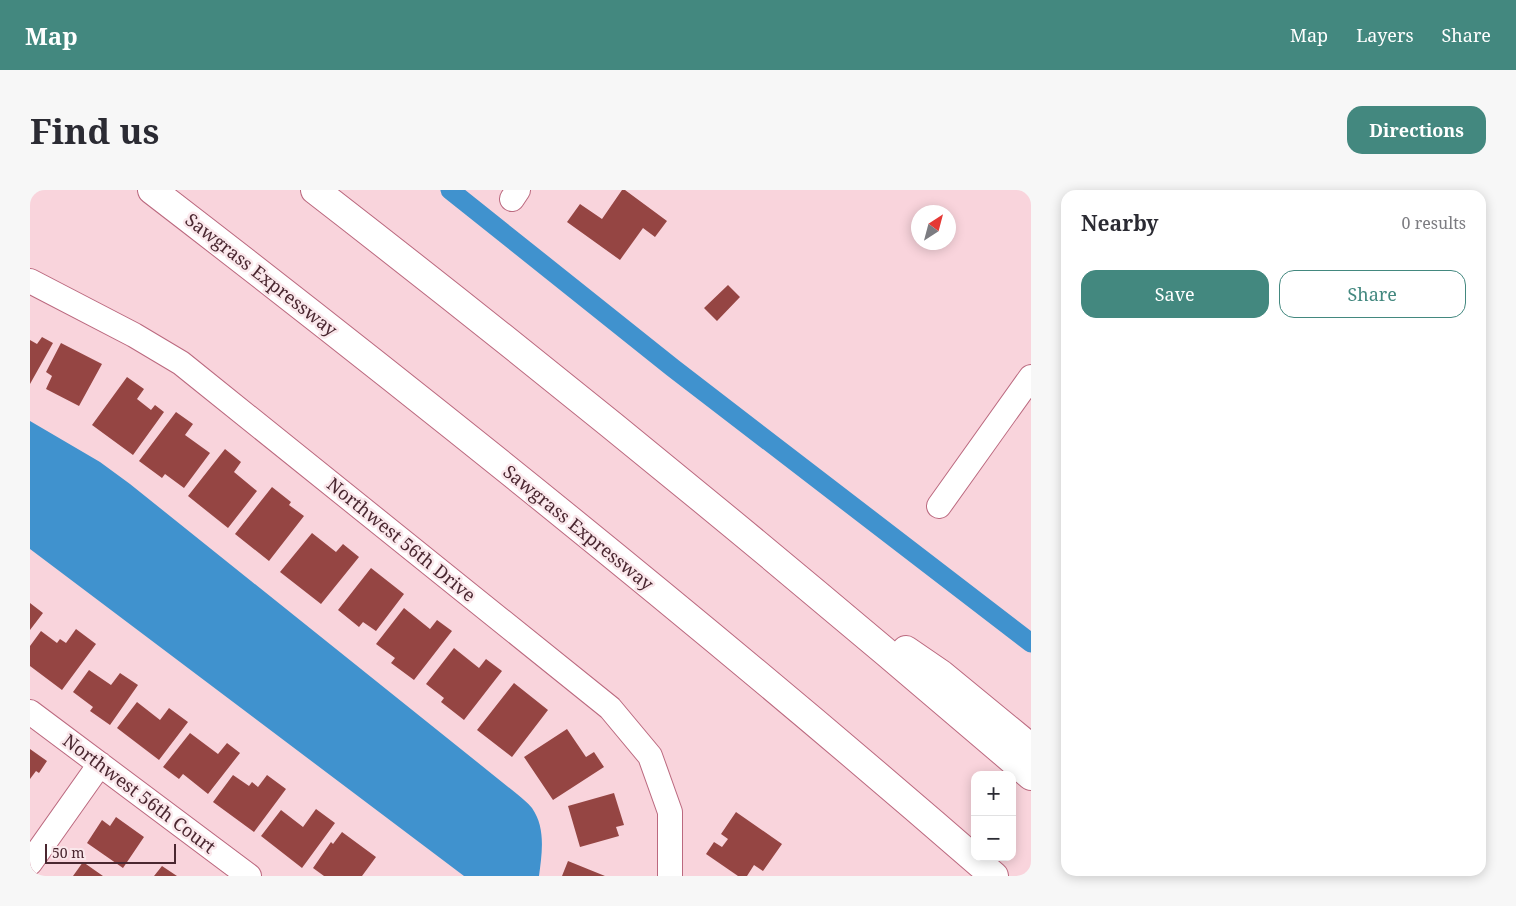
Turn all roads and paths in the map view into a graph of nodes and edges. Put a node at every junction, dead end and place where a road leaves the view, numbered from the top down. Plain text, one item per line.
1 (152, 190) edge
2 (315, 190) edge
3 (30, 281) edge
4 (1031, 377) edge
5 (940, 506) dead end
6 (781, 565) junction
7 (30, 712) edge
8 (1031, 748) edge
9 (100, 764) junction
10 (1031, 776) edge
11 (30, 863) edge
12 (249, 876) edge
13 (670, 876) edge
14 (994, 876) edge

1 - 14 highway, Sawgrass Expressway
2 - 6 highway
3 - 13 street, Northwest 56th Drive
4 - 5 street
6 - 8 highway
6 - 10 highway
7 - 9 street, Northwest 56th Court
9 - 11 street
9 - 12 street, Northwest 56th Court

